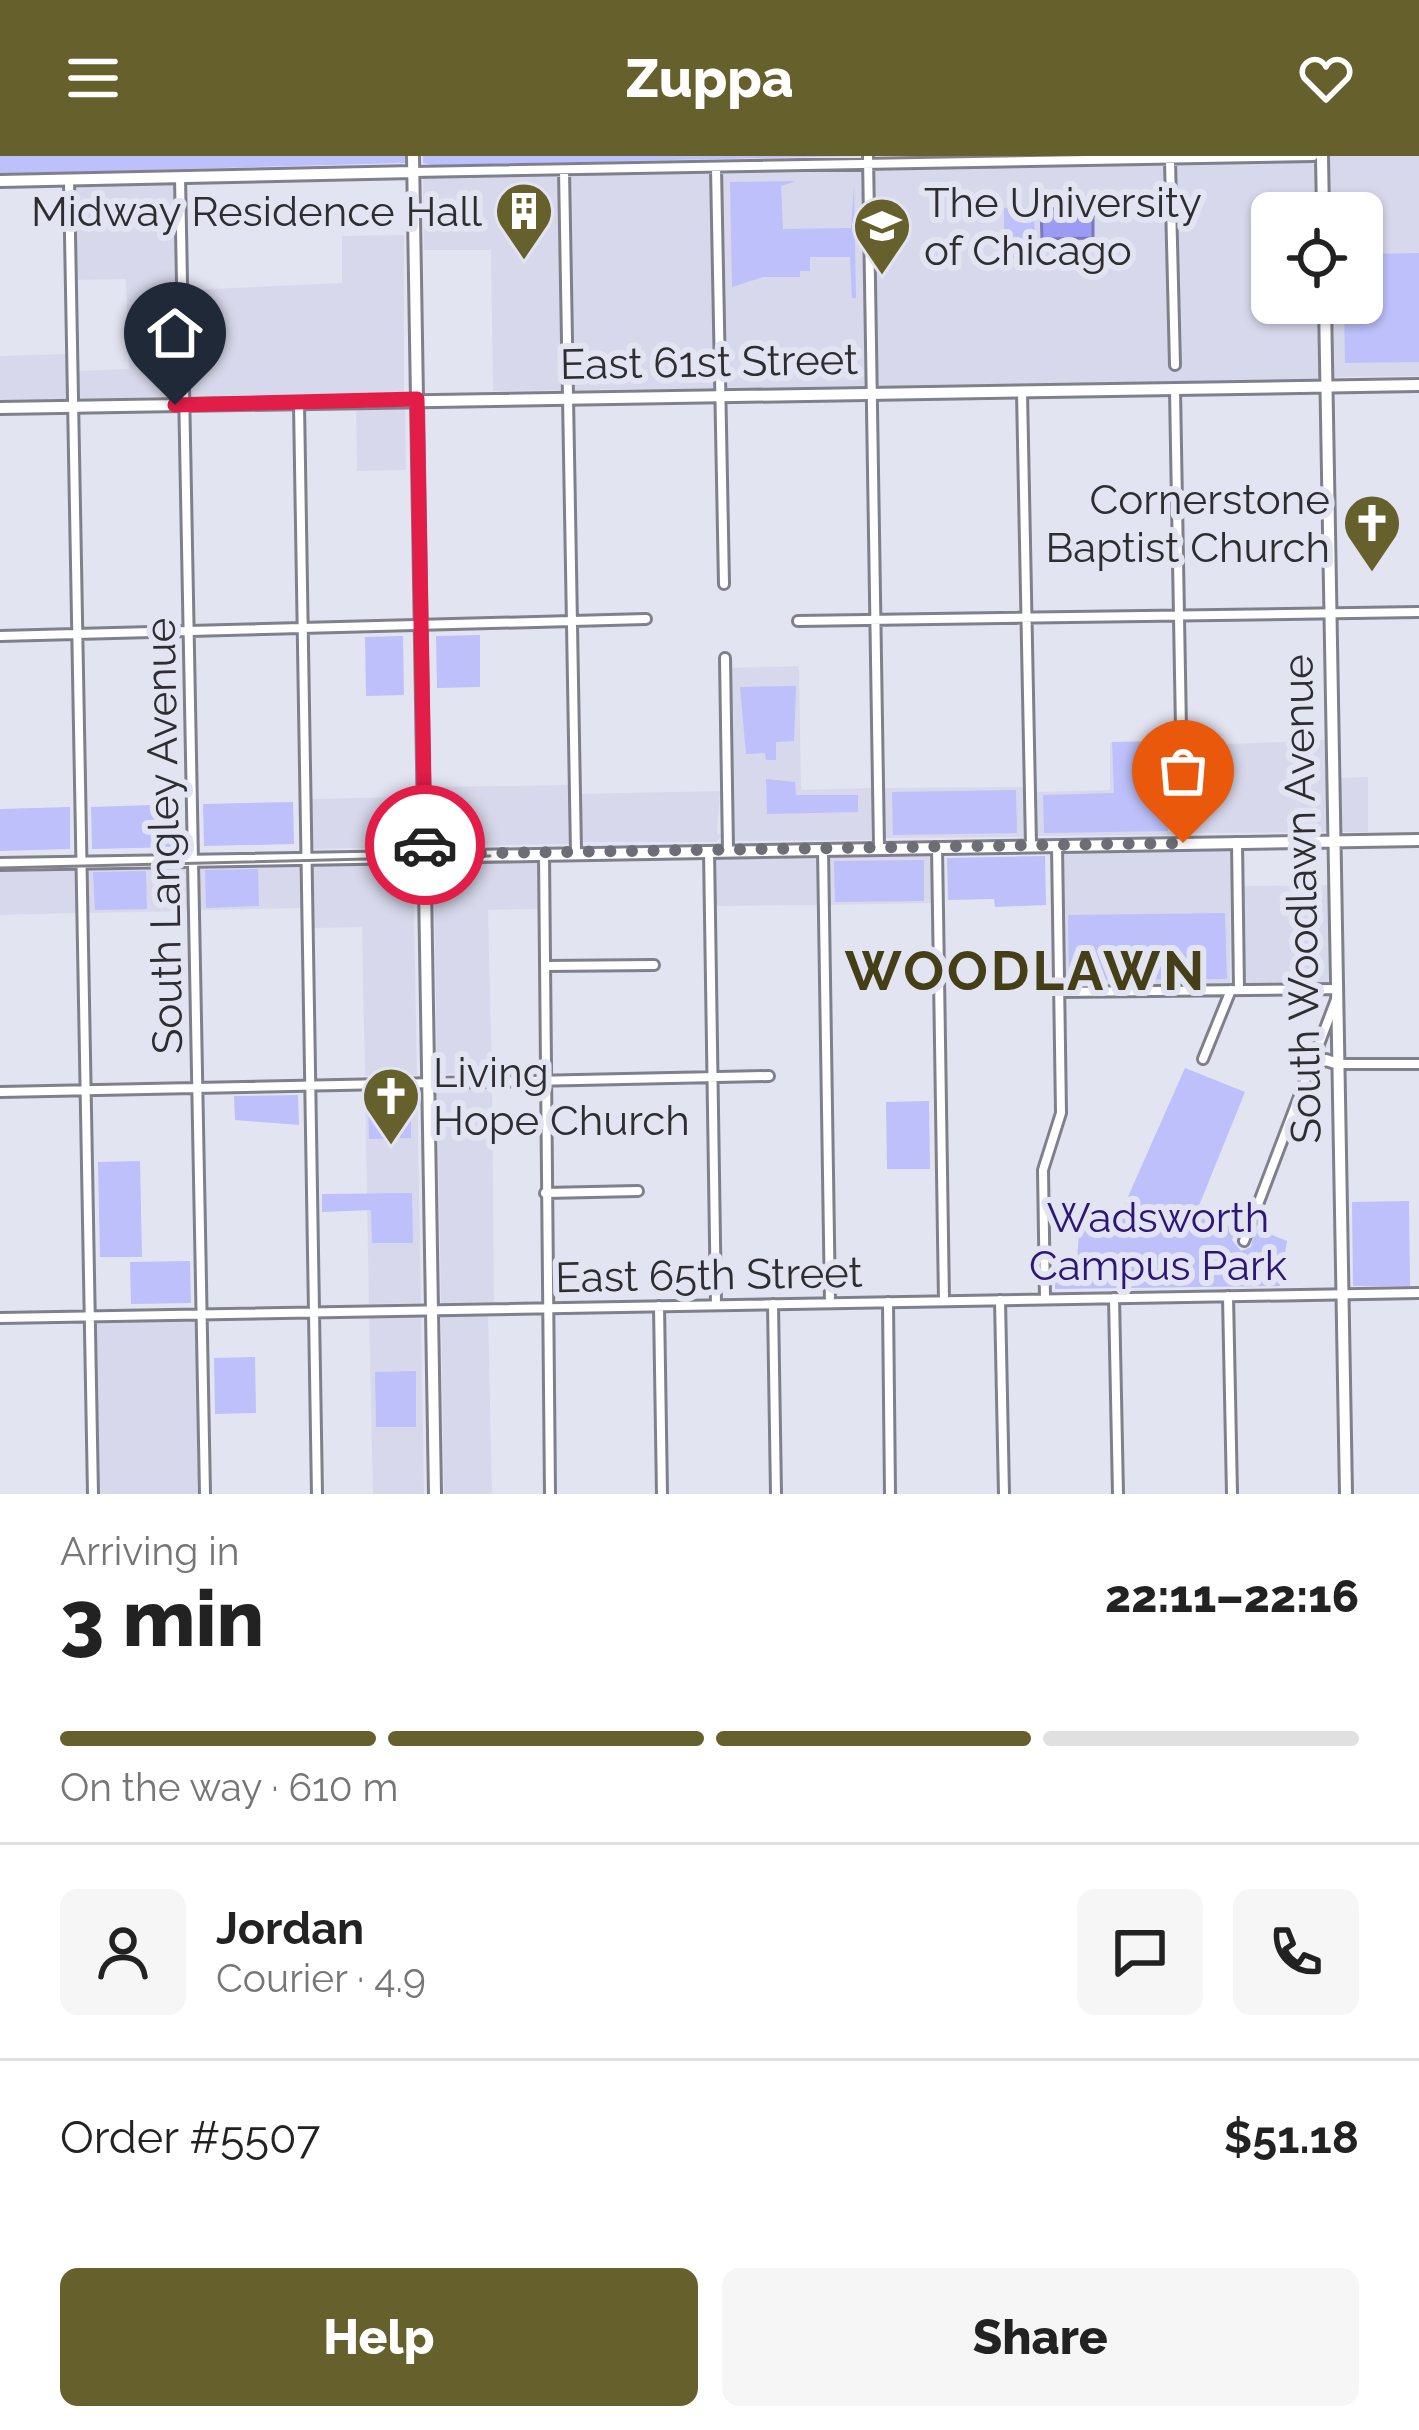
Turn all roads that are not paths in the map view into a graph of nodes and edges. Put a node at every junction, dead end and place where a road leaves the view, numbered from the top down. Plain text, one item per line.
1 (413, 156) edge
2 (1318, 156) edge
3 (868, 161) edge
4 (1170, 161) junction
5 (716, 168) junction
6 (564, 170) junction
7 (413, 172) junction
8 (180, 177) junction
9 (69, 180) junction
10 (0, 181) edge
11 (1321, 192) edge
12 (1325, 324) edge
13 (1174, 364) dead end
14 (1419, 385) edge
15 (1326, 386) junction
16 (1175, 388) junction
17 (1022, 390) junction
18 (872, 392) junction
19 (720, 395) junction
20 (568, 397) junction
21 (417, 399) junction
22 (298, 402) junction
23 (184, 404) junction
24 (73, 407) junction
25 (0, 408) edge
26 (724, 584) dead end
27 (1419, 612) edge
28 (1330, 613) junction
29 (1178, 615) junction
30 (1027, 617) junction
31 (646, 619) dead end
32 (798, 620) dead end
33 (876, 620) junction
34 (572, 621) junction
35 (421, 626) junction
36 (302, 629) junction
37 (190, 632) junction
38 (77, 634) junction
39 (0, 636) edge
40 (725, 658) dead end
41 (1419, 840) edge
42 (1334, 841) junction
43 (1237, 842) junction
44 (1183, 843) junction
45 (1031, 845) junction
46 (1057, 845) junction
47 (937, 847) junction
48 (823, 848) junction
49 (879, 848) junction
50 (710, 850) junction
51 (728, 850) junction
52 (544, 852) junction
53 (576, 852) junction
54 (425, 854) junction
55 (305, 857) junction
56 (194, 860) junction
57 (81, 862) junction
58 (0, 864) edge
59 (654, 964) dead end
60 (546, 966) junction
61 (1235, 990) junction
62 (1059, 992) junction
63 (1337, 993) junction
64 (1203, 1059) dead end
65 (1338, 1064) junction
66 (1419, 1064) edge
67 (1311, 1065) junction
68 (769, 1076) dead end
69 (713, 1077) junction
70 (545, 1080) junction
71 (428, 1082) junction
72 (310, 1084) junction
73 (198, 1087) junction
74 (86, 1090) junction
75 (0, 1091) edge
76 (638, 1191) dead end
77 (545, 1193) junction
78 (1244, 1241) dead end
79 (1419, 1293) edge
80 (1342, 1294) junction
81 (1228, 1296) junction
82 (1114, 1298) junction
83 (1045, 1299) junction
84 (1000, 1300) junction
85 (944, 1301) junction
86 (887, 1302) junction
87 (773, 1304) junction
88 (830, 1304) junction
89 (716, 1305) junction
90 (659, 1306) junction
91 (547, 1308) junction
92 (431, 1310) junction
93 (314, 1312) junction
94 (202, 1314) junction
95 (89, 1316) junction
96 (0, 1318) edge
97 (93, 1494) edge
98 (205, 1494) edge
99 (317, 1494) edge
100 (435, 1494) edge
101 (550, 1494) edge
102 (662, 1494) edge
103 (776, 1494) edge
104 (890, 1494) edge
105 (1004, 1494) edge
106 (1118, 1494) edge
107 (1232, 1494) edge
108 (1346, 1494) edge

1 - 7 street
2 - 4 street
2 - 11 street
3 - 4 street
3 - 5 street
3 - 18 street
4 - 13 street
5 - 6 street
5 - 19 street
6 - 7 street
6 - 20 street
7 - 8 street
7 - 21 street
8 - 9 street
8 - 23 street, South Langley Avenue
9 - 10 street
9 - 24 street
12 - 15 street, South Woodlawn Avenue
14 - 15 street, East 61st Street
15 - 16 street, East 61st Street
15 - 28 street, South Woodlawn Avenue
16 - 17 street, East 61st Street
16 - 29 street
17 - 18 street, East 61st Street
17 - 30 street
18 - 19 street, East 61st Street
18 - 33 street
19 - 20 street, East 61st Street
19 - 26 street
20 - 21 street, East 61st Street
20 - 34 street
21 - 22 street, East 61st Street
21 - 35 street
22 - 23 street, East 61st Street
22 - 36 street
23 - 24 street, East 61st Street
23 - 37 street, South Langley Avenue
24 - 25 street, East 61st Street
24 - 38 street
27 - 28 street
28 - 29 street
28 - 42 street, South Woodlawn Avenue
29 - 30 street
29 - 44 street
30 - 33 street
30 - 45 street
31 - 34 street
32 - 33 street
33 - 49 street
34 - 35 street
34 - 53 street
35 - 36 street
35 - 54 street
36 - 37 street
36 - 55 street
37 - 38 street
37 - 56 street, South Langley Avenue
38 - 39 street
38 - 57 street
40 - 51 street
41 - 42 street
42 - 43 street
42 - 63 street, South Woodlawn Avenue
43 - 44 street
43 - 61 street
44 - 46 street
45 - 46 street
45 - 47 street
46 - 62 street
47 - 49 street
47 - 85 street
48 - 49 street
48 - 51 street
48 - 88 street
50 - 51 street
50 - 53 street
50 - 69 street
52 - 53 street
52 - 54 street
52 - 60 street
54 - 55 street
54 - 71 street
55 - 56 street
55 - 72 street
56 - 57 street
56 - 73 street, South Langley Avenue
57 - 58 street
57 - 74 street
59 - 60 street
60 - 70 street
61 - 62 street
61 - 63 street
61 - 64 street
62 - 83 street
63 - 65 street, South Woodlawn Avenue
63 - 67 street
65 - 66 street
65 - 67 street
65 - 80 street, South Woodlawn Avenue
67 - 78 street
68 - 69 street
69 - 70 street
69 - 89 street
70 - 71 street
70 - 77 street
71 - 72 street
71 - 92 street
72 - 73 street
72 - 93 street
73 - 74 street
73 - 94 street, South Langley Avenue
74 - 75 street
74 - 95 street
76 - 77 street
77 - 91 street
79 - 80 street, East 65th Street
80 - 81 street, East 65th Street
80 - 108 street, South Woodlawn Avenue
81 - 82 street, East 65th Street
81 - 107 street
82 - 83 street, East 65th Street
82 - 106 street
83 - 84 street, East 65th Street
84 - 85 street, East 65th Street
84 - 105 street
85 - 86 street, East 65th Street
86 - 88 street, East 65th Street
86 - 104 street
87 - 88 street, East 65th Street
87 - 89 street, East 65th Street
87 - 103 street
89 - 90 street, East 65th Street
90 - 91 street, East 65th Street
90 - 102 street
91 - 92 street, East 65th Street
91 - 101 street
92 - 93 street, East 65th Street
92 - 100 street
93 - 94 street, East 65th Street
93 - 99 street
94 - 95 street, East 65th Street
94 - 98 street, South Langley Avenue
95 - 96 street, East 65th Street
95 - 97 street

